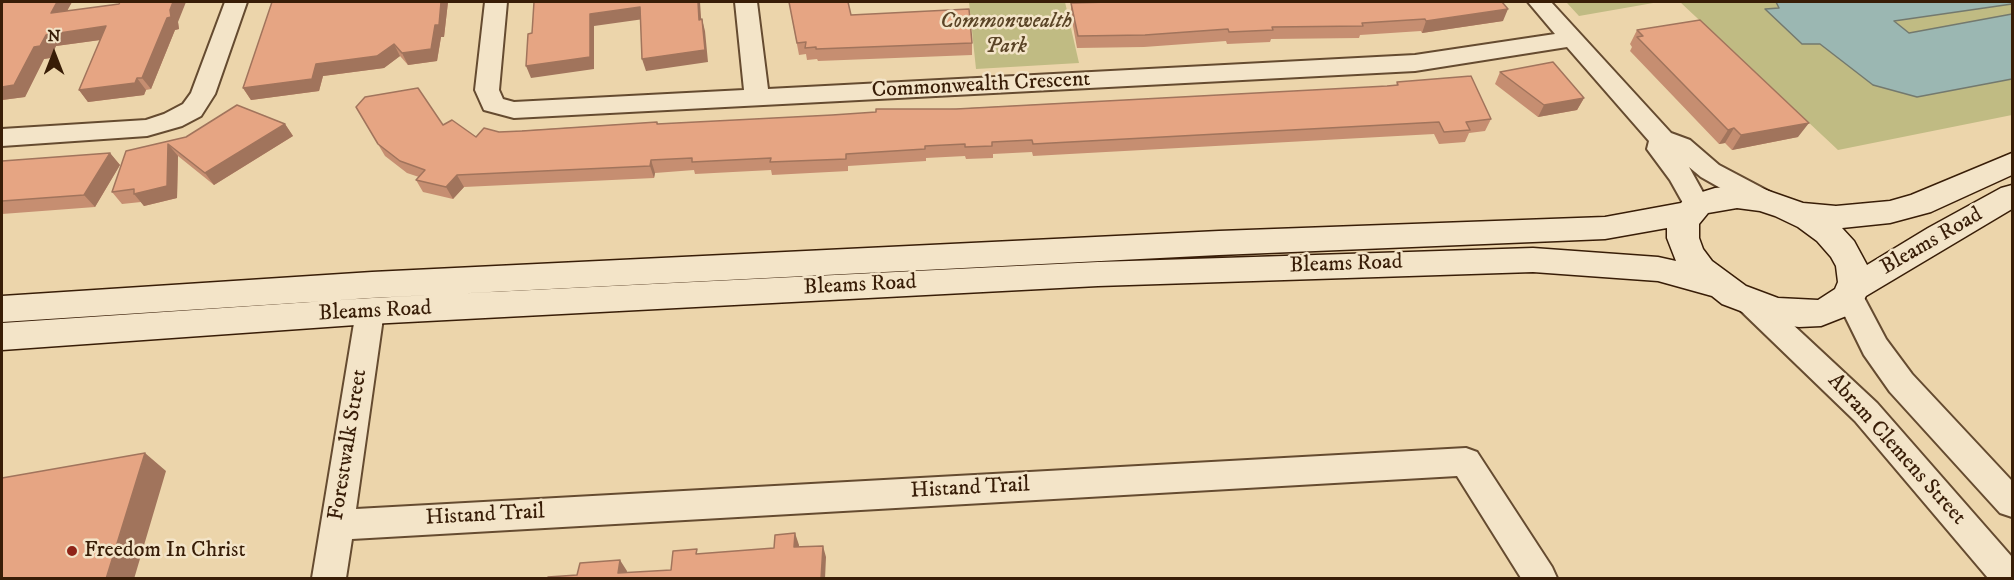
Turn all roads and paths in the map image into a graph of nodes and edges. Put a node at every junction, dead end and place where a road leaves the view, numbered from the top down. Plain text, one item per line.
1 (236, 2) edge
2 (496, 2) edge
3 (746, 2) edge
4 (1539, 2) edge
5 (1572, 39) junction
6 (757, 97) junction
7 (2, 138) edge
8 (1662, 139) junction
9 (2013, 163) edge
10 (2013, 196) edge
11 (1762, 200) junction
12 (1693, 209) junction
13 (1799, 214) junction
14 (1718, 285) junction
15 (1851, 292) junction
16 (1751, 303) junction
17 (2, 309) edge
18 (370, 311) junction
19 (2, 337) edge
20 (2013, 503) edge
21 (337, 525) junction
22 (329, 579) edge
23 (1540, 579) edge
24 (2009, 579) edge

1 - 7 street
2 - 6 street, Commonwealth Crescent
3 - 6 street
4 - 5 street
5 - 6 street, Commonwealth Crescent
5 - 8 street
8 - 11 street
8 - 12 street
9 - 13 main road, Bleams Road
10 - 15 main road, Bleams Road
11 - 12 main road
11 - 13 main road
12 - 14 main road
12 - 17 main road, Bleams Road
13 - 15 main road
14 - 16 main road
14 - 18 main road, Bleams Road
15 - 16 main road
15 - 20 street
16 - 24 street, Abram Clemens Street
18 - 19 main road, Bleams Road
18 - 21 street, Forestwalk Street
21 - 22 street, Forestwalk Street
21 - 23 street, Histand Trail

